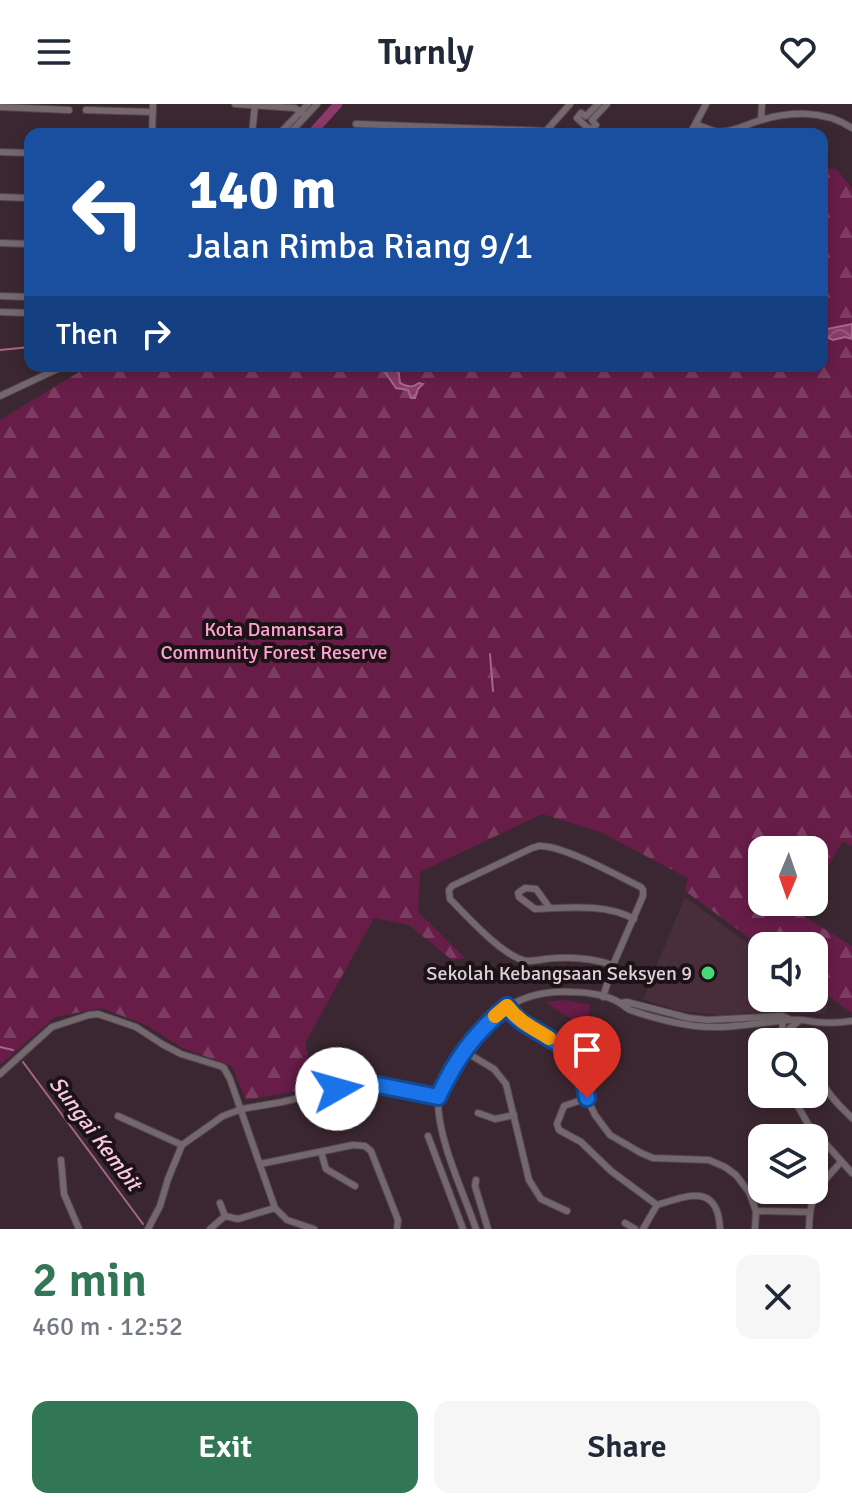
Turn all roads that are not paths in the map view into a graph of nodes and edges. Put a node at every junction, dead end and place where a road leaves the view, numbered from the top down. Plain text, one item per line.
1 (153, 104) edge
2 (235, 104) edge
3 (257, 104) edge
4 (317, 104) edge
5 (570, 104) edge
6 (598, 104) edge
7 (607, 104) edge
8 (706, 104) edge
9 (762, 104) edge
10 (0, 105) edge
11 (305, 109) edge
12 (69, 110) dead end
13 (86, 110) dead end
14 (153, 112) junction
15 (0, 115) edge
16 (761, 120) junction
17 (356, 124) dead end
18 (696, 124) junction
19 (152, 128) edge
20 (253, 128) edge
21 (291, 128) edge
22 (440, 128) edge
23 (549, 128) edge
24 (694, 128) edge
25 (705, 128) edge
26 (739, 128) edge
27 (852, 128) edge
28 (0, 152) edge
29 (24, 153) edge
30 (0, 197) edge
31 (24, 198) edge
32 (0, 243) edge
33 (24, 244) edge
34 (0, 296) edge
35 (24, 297) edge
36 (0, 312) edge
37 (24, 313) edge
38 (51, 372) edge
39 (0, 396) edge
40 (549, 907) junction
41 (634, 919) junction
42 (613, 965) junction
43 (603, 997) junction
44 (507, 1006) junction
45 (654, 1013) junction
46 (782, 1019) junction
47 (795, 1020) junction
48 (852, 1021) edge
49 (768, 1023) junction
50 (776, 1028) edge
51 (782, 1028) edge
52 (790, 1028) edge
53 (464, 1051) junction
54 (0, 1074) edge
55 (828, 1092) edge
56 (435, 1097) junction
57 (587, 1098) junction
58 (799, 1108) edge
59 (242, 1109) junction
60 (478, 1113) dead end
61 (514, 1115) junction
62 (118, 1116) dead end
63 (852, 1118) edge
64 (428, 1136) dead end
65 (182, 1145) junction
66 (321, 1152) junction
67 (61, 1160) dead end
68 (841, 1162) junction
69 (260, 1164) junction
70 (852, 1173) edge
71 (476, 1180) dead end
72 (355, 1186) dead end
73 (220, 1203) dead end
74 (657, 1205) junction
75 (275, 1208) junction
76 (567, 1211) dead end
77 (756, 1211) junction
78 (809, 1212) junction
79 (225, 1216) junction
80 (625, 1223) dead end
81 (79, 1229) edge
82 (148, 1229) edge
83 (210, 1229) edge
84 (314, 1229) edge
85 (397, 1229) edge
86 (463, 1229) edge
87 (476, 1229) edge
88 (488, 1229) edge
89 (635, 1229) edge
90 (643, 1229) edge
91 (720, 1229) edge
92 (755, 1229) edge
93 (809, 1229) edge

1 - 14 street
2 - 3 street
3 - 11 street
3 - 20 street
4 - 11 street
5 - 23 street
6 - 7 street
8 - 18 street
9 - 16 street
10 - 12 street
10 - 15 street
11 - 21 street
13 - 14 street
14 - 19 street
16 - 26 street
16 - 27 street
17 - 22 street
18 - 24 street
18 - 25 street
28 - 29 street
30 - 31 street
32 - 33 street
34 - 35 street
36 - 37 street
38 - 39 street
40 - 40 street
40 - 41 street
41 - 42 street
41 - 42 street
42 - 43 street
43 - 44 street
43 - 45 street
44 - 53 street
44 - 57 street
45 - 46 street
45 - 49 street
46 - 47 street
46 - 49 street
46 - 51 street
47 - 48 street
47 - 52 street
49 - 50 street
53 - 56 street
53 - 61 street
54 - 59 street
55 - 63 street
56 - 59 street
56 - 87 street
57 - 74 street
57 - 77 street
58 - 68 street
59 - 65 street
59 - 69 street
60 - 61 street
61 - 76 street
62 - 65 street
64 - 86 street
65 - 82 street
66 - 69 street
66 - 72 street
66 - 85 street
67 - 81 street
68 - 70 street
68 - 78 street
69 - 75 street
71 - 88 street
73 - 79 street
74 - 90 street
74 - 91 street
75 - 79 street
75 - 84 street
77 - 78 street
77 - 92 street
78 - 93 street
79 - 83 street
80 - 89 street

